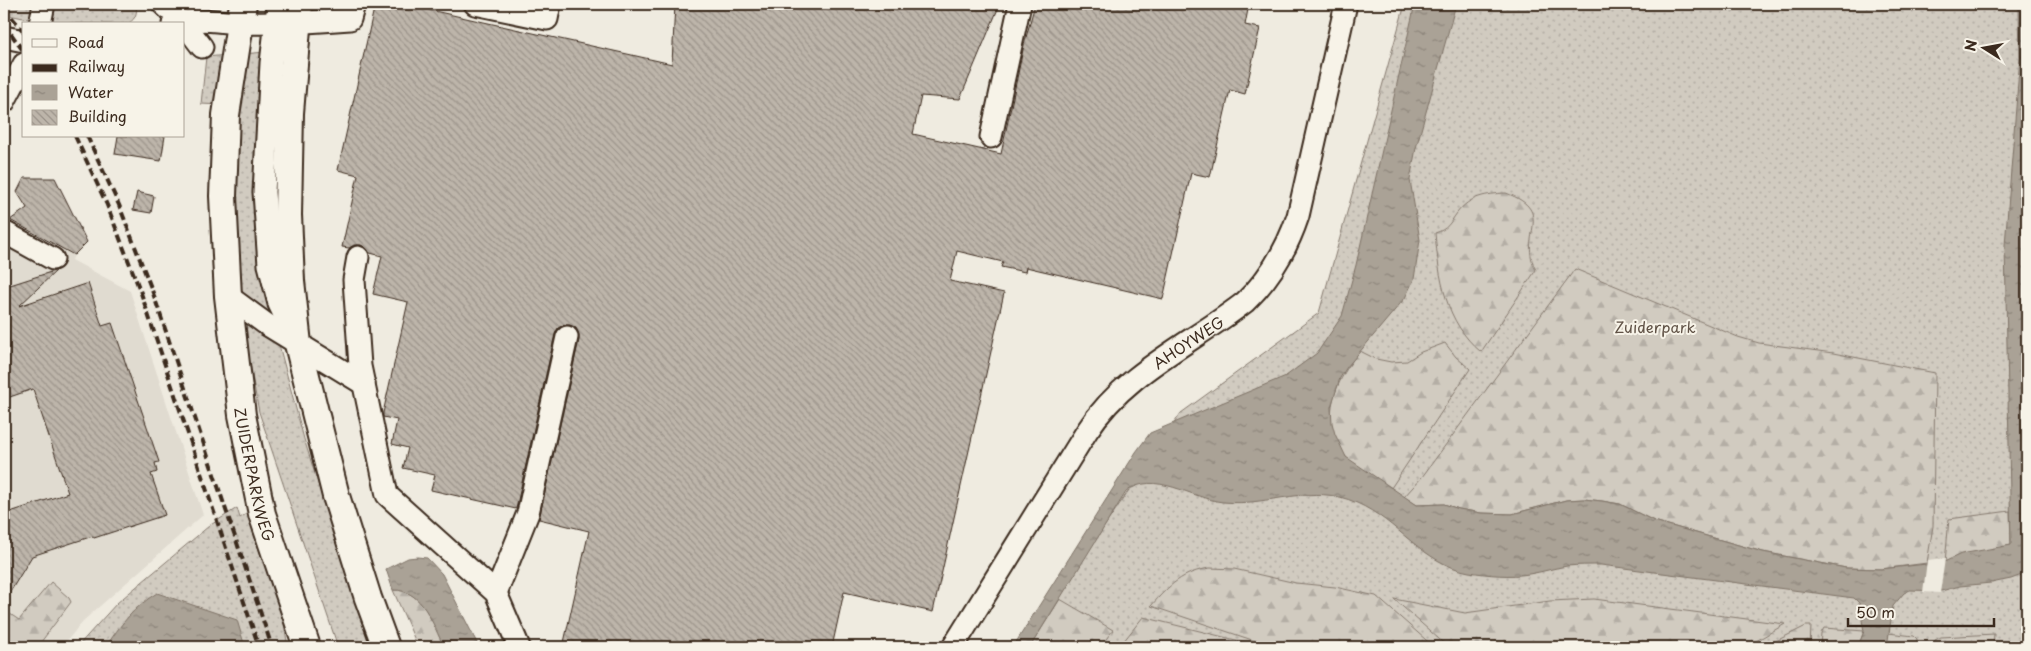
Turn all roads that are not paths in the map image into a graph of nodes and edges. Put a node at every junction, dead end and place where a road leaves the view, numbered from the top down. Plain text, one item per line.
1 (44, 4) edge
2 (163, 4) edge
3 (354, 4) edge
4 (475, 4) edge
5 (550, 4) edge
6 (1020, 4) edge
7 (1346, 4) edge
8 (242, 13) edge
9 (287, 13) edge
10 (40, 22) edge
11 (178, 22) edge
12 (185, 29) edge
13 (202, 47) dead end
14 (15, 48) edge
15 (4, 102) edge
16 (991, 137) dead end
17 (4, 232) edge
18 (358, 257) dead end
19 (53, 259) dead end
20 (228, 296) junction
21 (567, 337) dead end
22 (298, 344) junction
23 (364, 384) junction
24 (496, 593) junction
25 (308, 647) edge
26 (386, 647) edge
27 (519, 647) edge
28 (953, 647) edge

1 - 10 street
2 - 11 street
3 - 9 street
4 - 5 street
6 - 16 street
7 - 28 street, AHOYWEG
8 - 9 street
8 - 11 street
8 - 20 main road, ZUIDERPARKWEG
9 - 22 main road
12 - 13 street
14 - 15 street
17 - 19 street
18 - 23 street
20 - 22 street
20 - 25 main road, ZUIDERPARKWEG
21 - 24 street
22 - 23 street
22 - 26 main road
23 - 24 street
24 - 27 street

